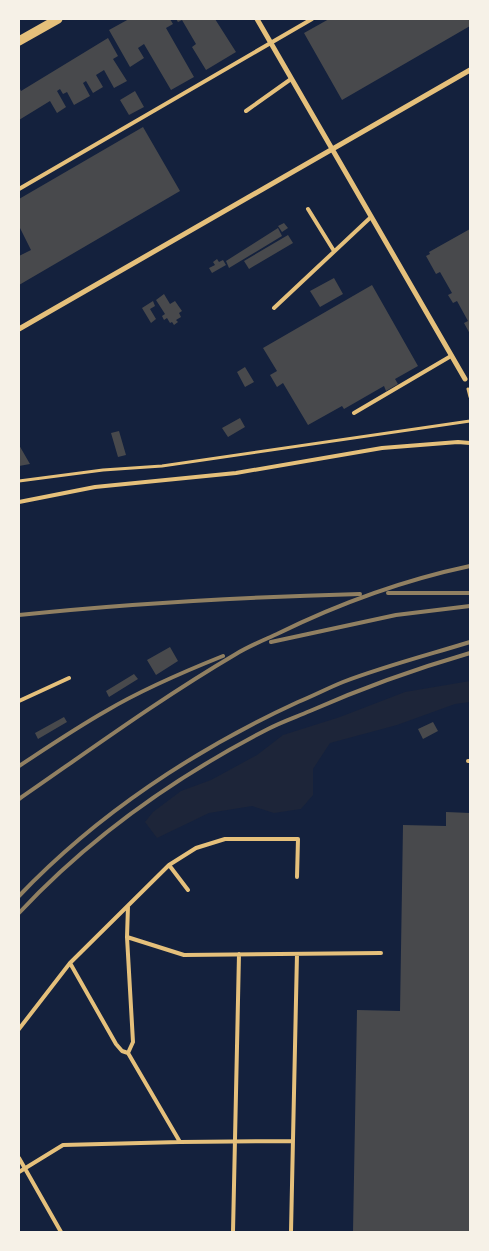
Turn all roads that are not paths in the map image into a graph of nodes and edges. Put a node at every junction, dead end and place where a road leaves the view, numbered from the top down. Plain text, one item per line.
1 (58, 19) edge
2 (257, 19) edge
3 (312, 19) edge
4 (19, 41) edge
5 (271, 43) junction
6 (470, 70) edge
7 (291, 79) junction
8 (246, 111) dead end
9 (332, 149) junction
10 (19, 189) edge
11 (308, 209) dead end
12 (371, 217) junction
13 (334, 251) junction
14 (274, 308) dead end
15 (19, 329) edge
16 (451, 356) junction
17 (464, 379) dead end
18 (354, 413) dead end
19 (470, 443) edge
20 (19, 502) edge
21 (69, 678) dead end
22 (19, 701) edge
23 (169, 865) junction
24 (297, 877) dead end
25 (188, 890) dead end
26 (128, 906) junction
27 (127, 937) junction
28 (381, 953) dead end
29 (239, 954) junction
30 (297, 954) junction
31 (70, 963) junction
32 (19, 1029) edge
33 (128, 1054) junction
34 (235, 1140) junction
35 (293, 1141) junction
36 (180, 1142) junction
37 (19, 1158) edge
38 (25, 1169) junction
39 (19, 1172) edge
40 (61, 1232) edge
41 (233, 1232) edge
42 (291, 1232) edge

1 - 4 street
2 - 5 street
3 - 5 lane
5 - 7 street
5 - 10 lane
6 - 9 street
7 - 8 lane
7 - 9 street
9 - 12 street
9 - 15 street
11 - 13 lane
12 - 13 lane
12 - 16 street
13 - 14 lane
16 - 17 street
16 - 18 lane
19 - 20 lane
21 - 22 lane
23 - 24 lane
23 - 25 lane
23 - 26 lane
26 - 27 lane
26 - 31 lane
27 - 29 lane
27 - 33 lane
28 - 30 lane
29 - 30 lane
29 - 34 lane
30 - 35 lane
31 - 32 lane
31 - 33 lane
33 - 36 lane
34 - 35 lane
34 - 36 lane
34 - 41 lane
35 - 42 lane
36 - 38 lane
37 - 38 lane
38 - 39 lane
38 - 40 lane

